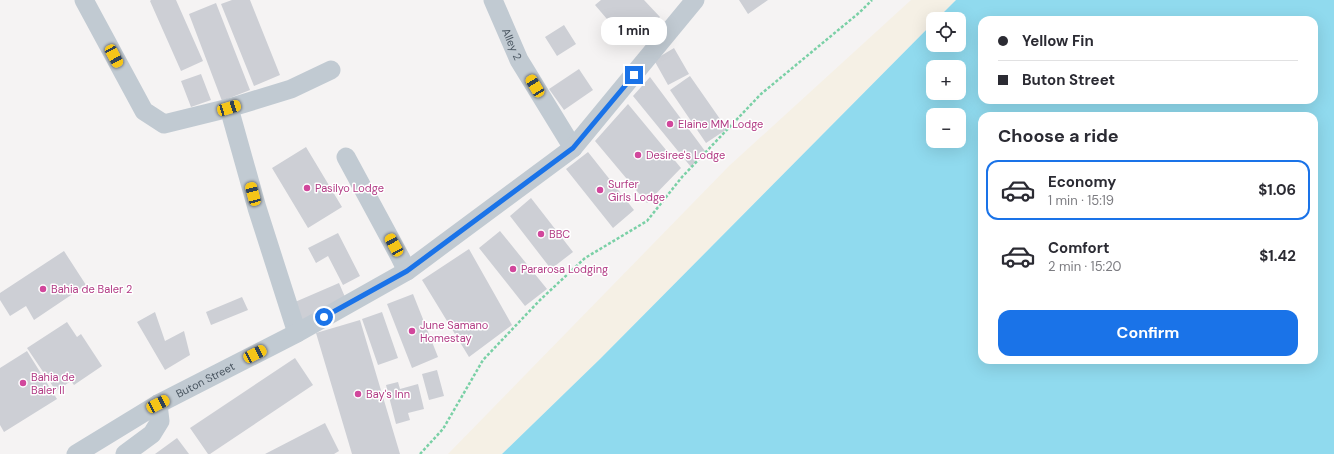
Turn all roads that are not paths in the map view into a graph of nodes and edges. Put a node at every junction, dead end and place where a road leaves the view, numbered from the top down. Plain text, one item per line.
1 (84, 0) edge
2 (492, 0) edge
3 (695, 0) edge
4 (330, 70) dead end
5 (229, 108) junction
6 (573, 148) junction
7 (346, 157) dead end
8 (407, 271) junction
9 (297, 333) junction
10 (158, 404) junction
11 (76, 454) edge
12 (125, 454) edge

1 - 5 street
2 - 6 street, Alley 2
3 - 6 street, Buton Street
4 - 5 street
5 - 9 street
6 - 8 street, Buton Street
7 - 8 street
8 - 9 street, Buton Street
9 - 10 street, Buton Street
10 - 11 street, Buton Street
10 - 12 street

